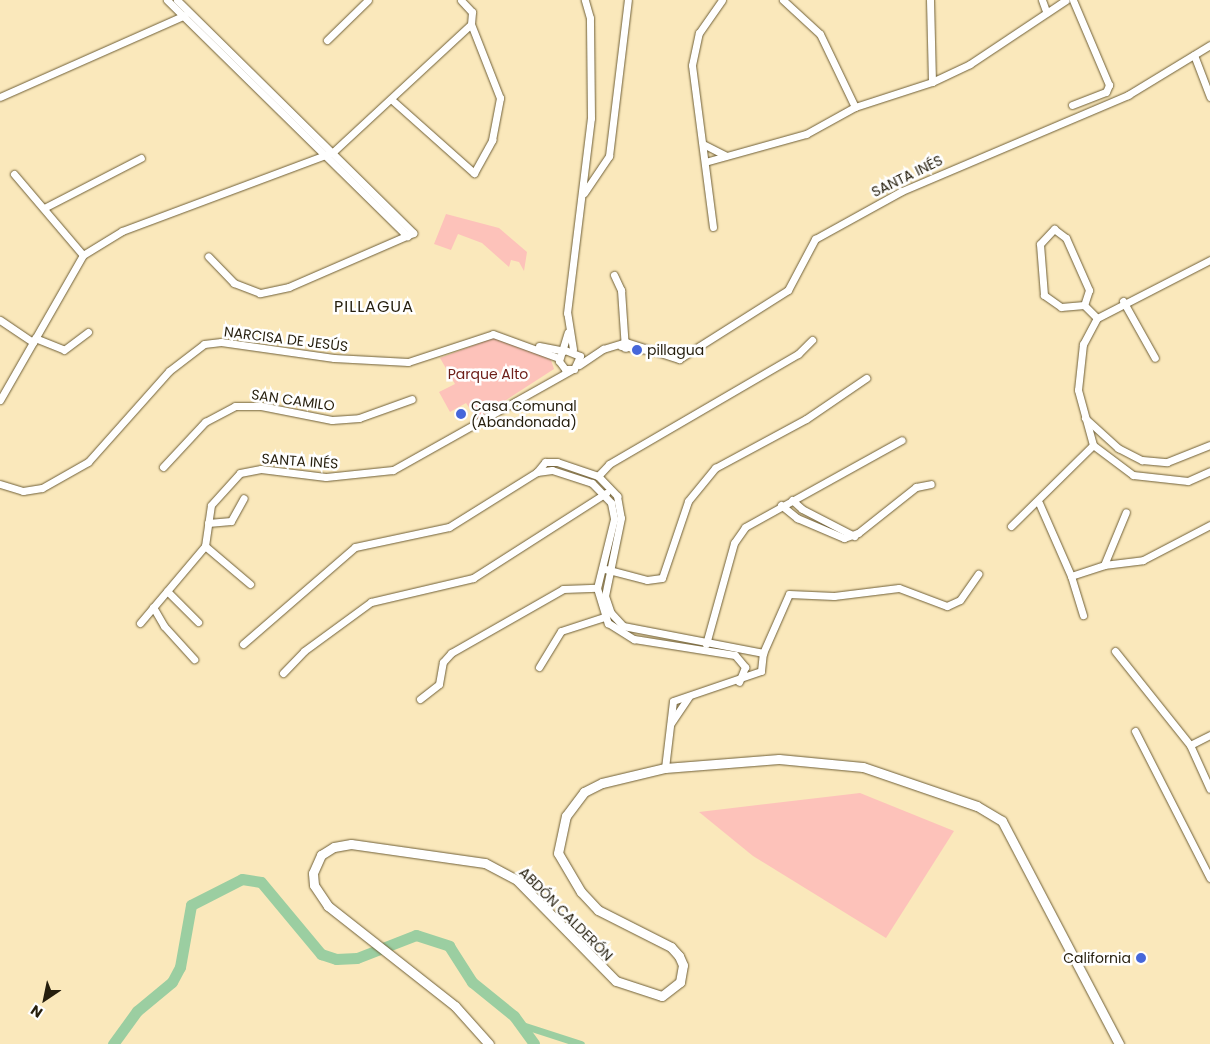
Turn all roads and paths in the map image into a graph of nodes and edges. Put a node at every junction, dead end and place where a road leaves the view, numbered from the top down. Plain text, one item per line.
1 (166, 0) edge
2 (177, 0) edge
3 (368, 0) edge
4 (461, 0) edge
5 (586, 0) edge
6 (628, 0) edge
7 (722, 0) edge
8 (783, 0) edge
9 (930, 0) edge
10 (1042, 0) edge
11 (1066, 0) edge
12 (1073, 0) edge
13 (1046, 11) junction
14 (186, 15) junction
15 (471, 24) junction
16 (327, 40) dead end
17 (1210, 45) edge
18 (1194, 55) junction
19 (229, 58) junction
20 (932, 82) junction
21 (0, 97) edge
22 (1210, 97) edge
23 (392, 100) junction
24 (1072, 105) dead end
25 (855, 107) junction
26 (703, 144) junction
27 (333, 152) junction
28 (325, 155) junction
29 (728, 156) junction
30 (142, 158) dead end
31 (705, 162) junction
32 (14, 174) dead end
33 (583, 193) junction
34 (44, 208) junction
35 (713, 227) dead end
36 (410, 235) junction
37 (82, 254) junction
38 (208, 256) dead end
39 (1210, 260) edge
40 (614, 274) dead end
41 (1123, 301) junction
42 (1084, 305) junction
43 (1096, 318) junction
44 (0, 320) edge
45 (88, 332) dead end
46 (34, 340) junction
47 (812, 340) dead end
48 (623, 345) junction
49 (536, 346) junction
50 (570, 351) junction
51 (596, 354) junction
52 (1155, 358) dead end
53 (559, 359) junction
54 (579, 365) junction
55 (571, 370) junction
56 (866, 378) dead end
57 (550, 380) junction
58 (412, 399) dead end
59 (0, 400) edge
60 (1081, 414) junction
61 (902, 440) dead end
62 (1210, 445) edge
63 (1093, 446) junction
64 (163, 467) dead end
65 (1210, 471) edge
66 (537, 472) junction
67 (598, 476) junction
68 (0, 484) edge
69 (931, 484) dead end
70 (606, 493) junction
71 (244, 498) dead end
72 (792, 500) junction
73 (1039, 503) junction
74 (781, 505) junction
75 (1126, 512) dead end
76 (208, 523) junction
77 (1210, 524) edge
78 (1011, 526) dead end
79 (854, 536) junction
80 (205, 546) junction
81 (1104, 564) junction
82 (605, 569) junction
83 (978, 574) dead end
84 (1072, 576) junction
85 (250, 584) dead end
86 (597, 588) junction
87 (167, 591) junction
88 (154, 607) junction
89 (1083, 615) dead end
90 (604, 617) junction
91 (198, 622) dead end
92 (140, 623) dead end
93 (707, 641) junction
94 (243, 644) dead end
95 (705, 650) junction
96 (1115, 651) dead end
97 (763, 654) junction
98 (194, 659) dead end
99 (539, 667) dead end
100 (283, 673) dead end
101 (738, 682) junction
102 (420, 699) dead end
103 (1135, 731) dead end
104 (1210, 735) edge
105 (1190, 745) junction
106 (665, 768) junction
107 (1210, 789) edge
108 (1210, 878) edge
109 (489, 1044) edge
110 (1119, 1044) edge

1 - 14 street
2 - 14 street
3 - 16 street
4 - 15 street
5 - 33 street
6 - 33 street
7 - 26 street
8 - 25 street
9 - 20 street
10 - 13 street
11 - 13 street
12 - 24 street
13 - 20 street
14 - 19 street
14 - 21 street
15 - 23 street
15 - 23 street
17 - 18 street, SANTA INÉS
18 - 22 street
18 - 48 street, SANTA INÉS
19 - 27 street
19 - 28 street
20 - 25 street
23 - 27 street
25 - 29 street
26 - 29 street
26 - 31 street
27 - 28 street
27 - 36 street
28 - 36 street
28 - 37 street
29 - 31 street
30 - 34 street
31 - 35 street
32 - 34 street
33 - 50 street
34 - 37 street
36 - 38 street
37 - 46 street
39 - 41 street
40 - 48 street
41 - 43 street
41 - 52 street
42 - 42 street
42 - 43 street
43 - 60 street
44 - 46 street
45 - 46 street
46 - 59 street
47 - 67 street
48 - 51 street
49 - 50 street
49 - 53 street, NARCISA DE JESÚS
49 - 68 street, NARCISA DE JESÚS
50 - 51 street
50 - 53 street
50 - 54 street
51 - 54 street
53 - 55 street, NARCISA DE JESÚS
53 - 57 street
54 - 55 street, SANTA INÉS
55 - 57 street, SANTA INÉS
56 - 82 street
57 - 76 street, SANTA INÉS
58 - 64 street, SAN CAMILO
60 - 62 street
60 - 63 street
61 - 72 street
63 - 65 street
63 - 73 street
66 - 67 street
66 - 70 street
66 - 94 street
67 - 82 street
69 - 79 street
70 - 82 street
70 - 100 street
71 - 76 street
72 - 74 street
72 - 79 street
73 - 78 street
73 - 84 street
74 - 79 street
74 - 93 street
75 - 81 street
76 - 80 street, SANTA INÉS
77 - 81 street
80 - 85 street
80 - 87 street
81 - 84 street
82 - 86 street
82 - 93 street
83 - 97 street
84 - 89 street
86 - 90 street
86 - 102 street
87 - 88 street
87 - 91 street
88 - 92 street
88 - 98 street
90 - 95 street
90 - 99 street
93 - 95 street
93 - 97 street
95 - 101 street
96 - 105 street
97 - 101 street
101 - 106 street
103 - 108 street
104 - 105 street
105 - 107 street
106 - 109 street, ABDÓN CALDERÓN
106 - 110 street, ABDÓN CALDERÓN

